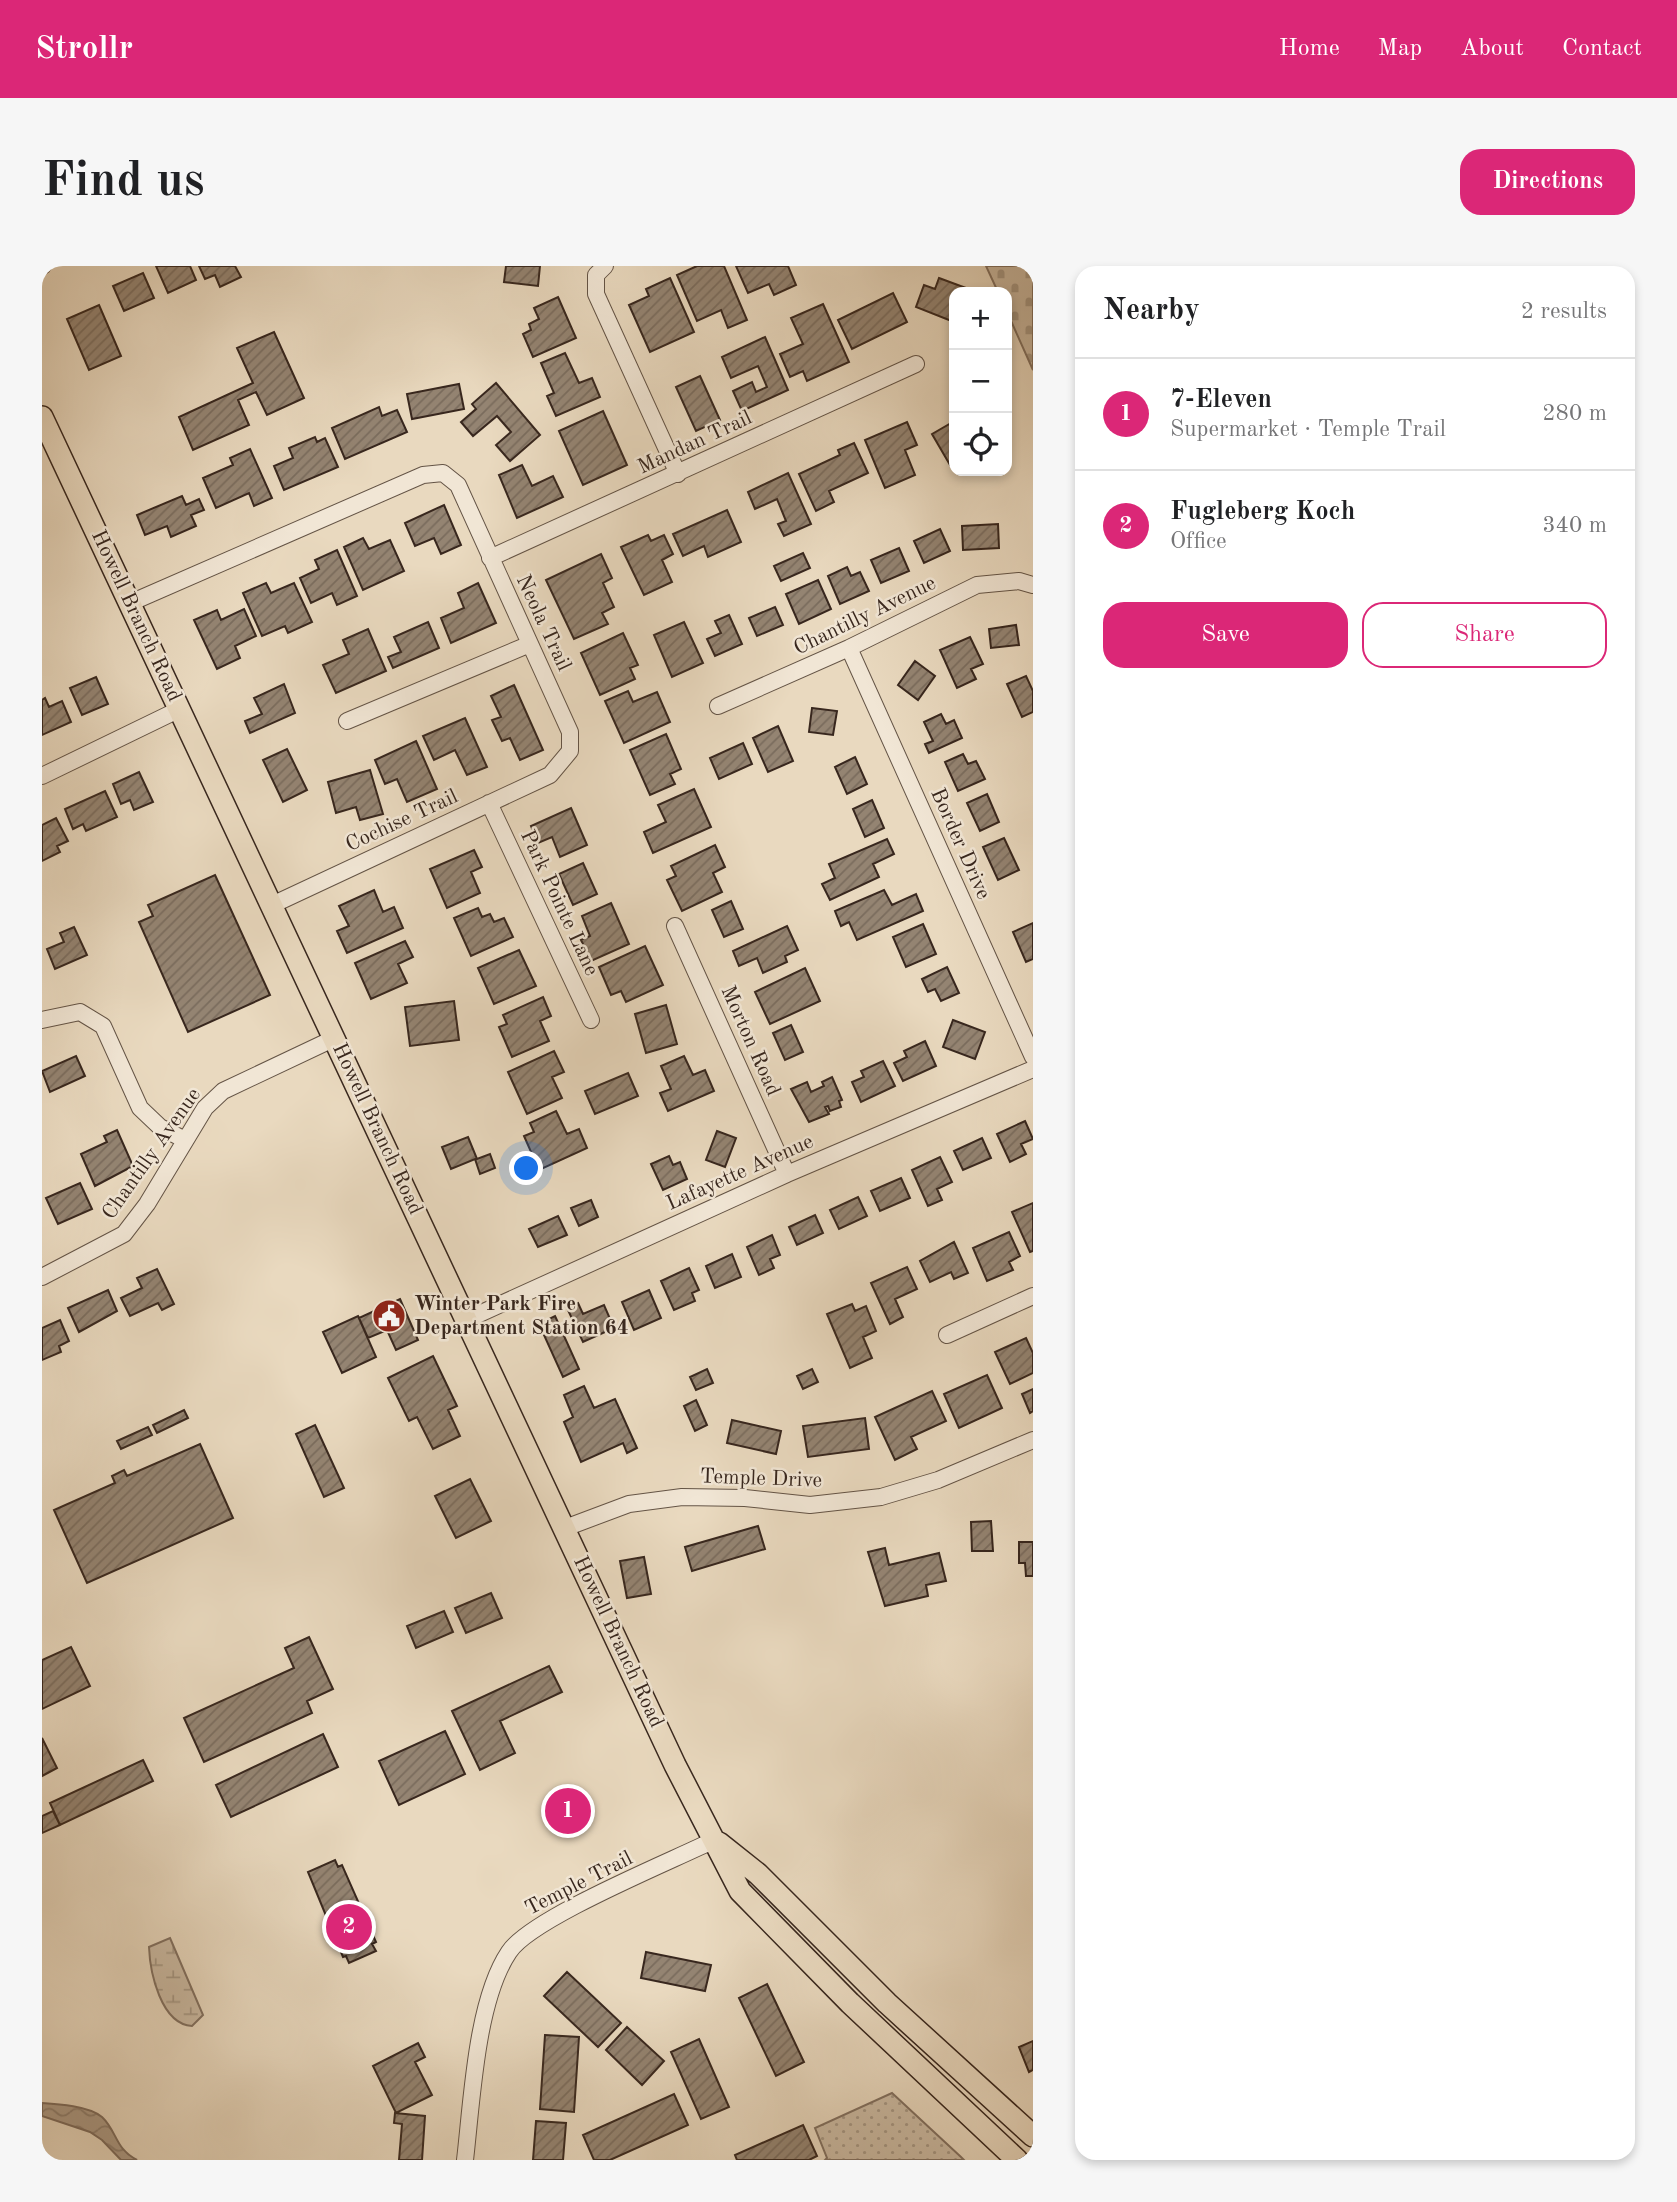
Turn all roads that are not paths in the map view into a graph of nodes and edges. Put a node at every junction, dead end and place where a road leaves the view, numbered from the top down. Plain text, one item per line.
1 (605, 266) edge
2 (916, 364) dead end
3 (42, 417) edge
4 (678, 474) junction
5 (490, 558) junction
6 (1033, 584) edge
7 (130, 603) junction
8 (530, 644) junction
9 (849, 648) junction
10 (718, 706) dead end
11 (180, 709) junction
12 (347, 721) dead end
13 (550, 775) joint
14 (42, 776) edge
15 (489, 803) junction
16 (272, 905) junction
17 (675, 926) dead end
18 (42, 1020) edge
19 (591, 1020) dead end
20 (335, 1038) junction
21 (1033, 1056) edge
22 (1033, 1069) edge
23 (185, 1140) junction
24 (787, 1174) junction
25 (42, 1277) edge
26 (1033, 1296) edge
27 (466, 1320) junction
28 (947, 1335) dead end
29 (1033, 1440) edge
30 (565, 1528) junction
31 (715, 1840) junction
32 (1033, 2136) edge
33 (465, 2160) edge
34 (1017, 2160) edge

1 - 4 street
2 - 4 street, Mandan Trail
3 - 7 main road, Howell Branch Road
4 - 5 street, Mandan Trail
5 - 7 street, Neola Trail
5 - 8 street, Neola Trail
6 - 9 street, Chantilly Avenue
7 - 11 main road, Howell Branch Road
8 - 12 street
8 - 13 street, Neola Trail
9 - 10 street, Chantilly Avenue
9 - 21 street, Border Drive
11 - 14 street
11 - 16 main road, Howell Branch Road
13 - 15 street, Cochise Trail
15 - 16 street, Cochise Trail
15 - 19 street, Park Pointe Lane
16 - 20 main road, Howell Branch Road
17 - 24 street, Morton Road
18 - 23 street
20 - 23 street, Chantilly Avenue
20 - 27 main road, Howell Branch Road
22 - 24 street, Lafayette Avenue
23 - 25 street, Chantilly Avenue
24 - 27 street, Lafayette Avenue
26 - 28 street
27 - 30 main road, Howell Branch Road
29 - 30 street, Temple Drive
30 - 31 main road, Howell Branch Road
31 - 32 main road, Howell Branch Road
31 - 33 street, Temple Trail
31 - 34 main road, Howell Branch Road

